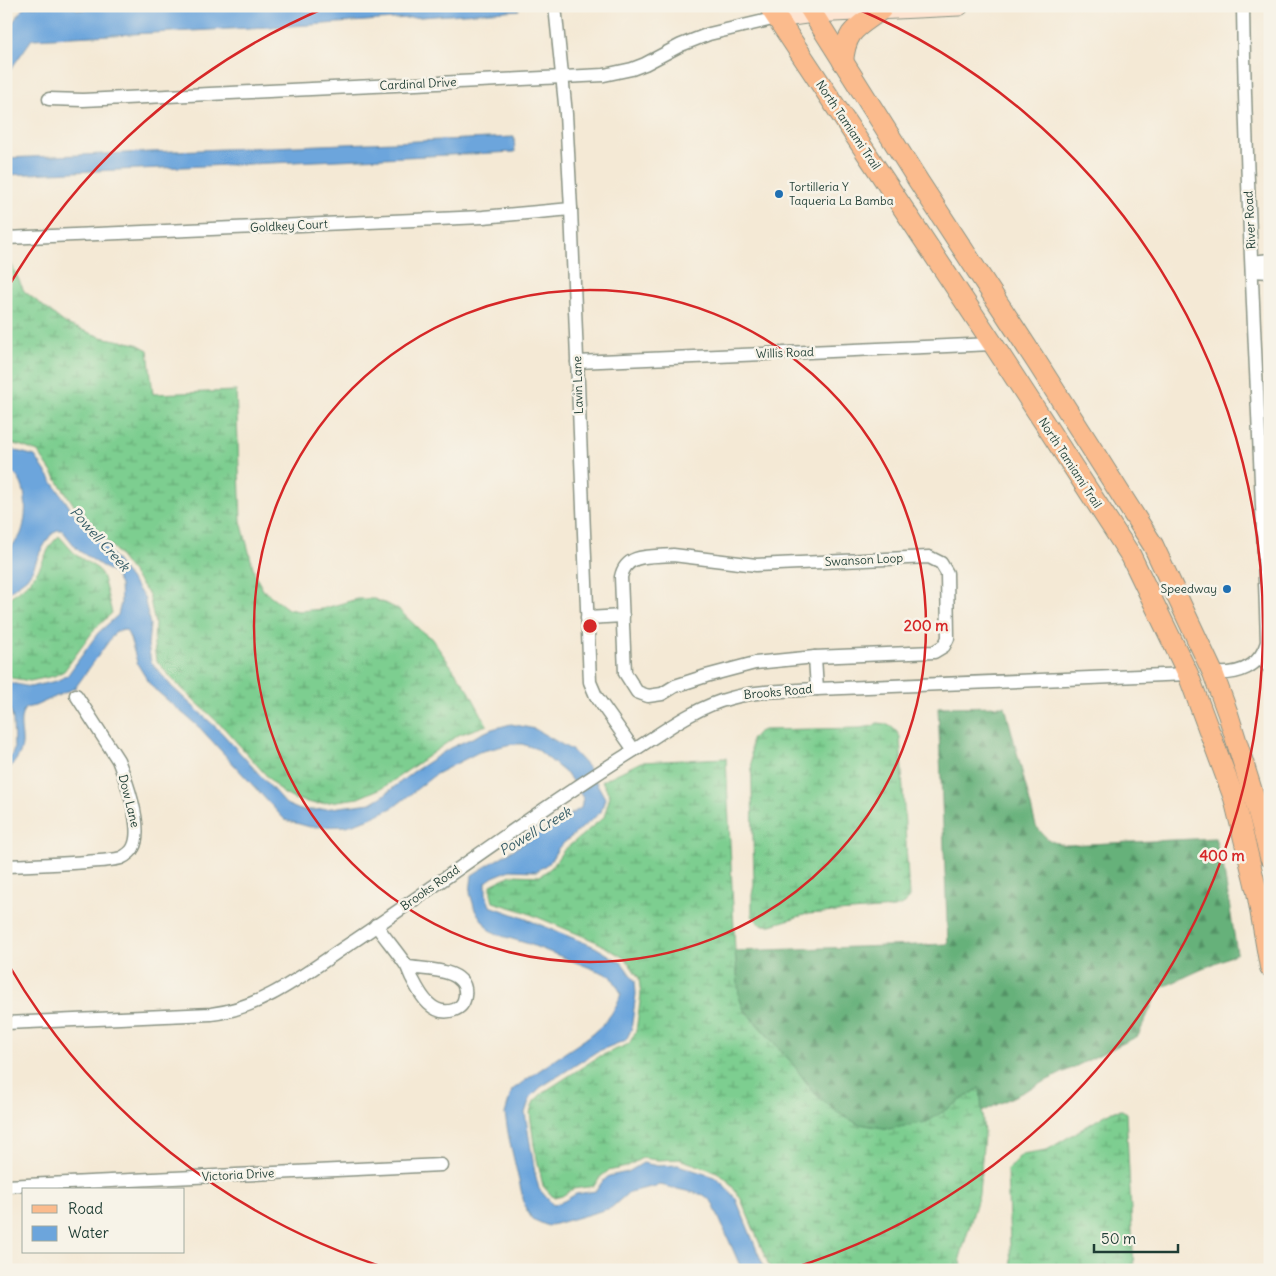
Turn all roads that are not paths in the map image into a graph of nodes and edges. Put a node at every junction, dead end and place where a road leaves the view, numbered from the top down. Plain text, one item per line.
1 (555, 6) edge
2 (959, 6) edge
3 (1243, 6) edge
4 (856, 9) edge
5 (810, 10) edge
6 (881, 10) junction
7 (773, 12) edge
8 (843, 62) junction
9 (563, 77) junction
10 (49, 99) dead end
11 (571, 209) junction
12 (6, 238) edge
13 (1270, 260) edge
14 (1252, 267) junction
15 (1270, 272) edge
16 (994, 344) junction
17 (577, 362) junction
18 (1038, 364) junction
19 (1266, 482) edge
20 (1267, 542) edge
21 (1268, 597) edge
22 (623, 616) junction
23 (587, 618) junction
24 (1168, 632) junction
25 (815, 658) junction
26 (1265, 659) edge
27 (1270, 668) edge
28 (1213, 673) junction
29 (1188, 674) junction
30 (817, 689) junction
31 (76, 695) dead end
32 (1228, 714) junction
33 (634, 750) junction
34 (1270, 857) edge
35 (6, 866) edge
36 (376, 925) junction
37 (408, 967) junction
38 (1270, 967) edge
39 (6, 1023) edge
40 (441, 1165) dead end
41 (6, 1186) edge

1 - 9 street, Lavin Lane
2 - 6 main road
3 - 14 street, River Road
4 - 5 main road
4 - 6 main road
5 - 7 main road
5 - 8 main road, North Tamiami Trail
6 - 8 main road
7 - 9 street, Cardinal Drive
7 - 16 main road, North Tamiami Trail
8 - 18 main road, North Tamiami Trail
9 - 10 street, Cardinal Drive
9 - 11 street, Lavin Lane
11 - 12 street, Goldkey Court
11 - 17 street, Lavin Lane
13 - 14 street
14 - 15 street
14 - 19 street, River Road
16 - 17 street, Willis Road
16 - 18 main road
16 - 24 main road, North Tamiami Trail
17 - 23 street, Lavin Lane
18 - 28 main road, North Tamiami Trail
19 - 20 street, River Road
20 - 21 street, River Road
21 - 26 street, River Road
22 - 23 street
22 - 25 street, Swanson Loop
22 - 25 street, Swanson Loop
23 - 33 street, Lavin Lane
24 - 28 main road
24 - 29 main road, North Tamiami Trail
25 - 30 street
26 - 27 street
26 - 28 street
28 - 32 main road, North Tamiami Trail
29 - 30 street, Brooks Road
29 - 32 main road
29 - 38 main road, North Tamiami Trail
30 - 33 street, Brooks Road
31 - 35 street, Dow Lane
32 - 34 main road, North Tamiami Trail
33 - 36 street, Brooks Road
36 - 37 street
36 - 39 street, Brooks Road
37 - 37 street
40 - 41 street, Victoria Drive

